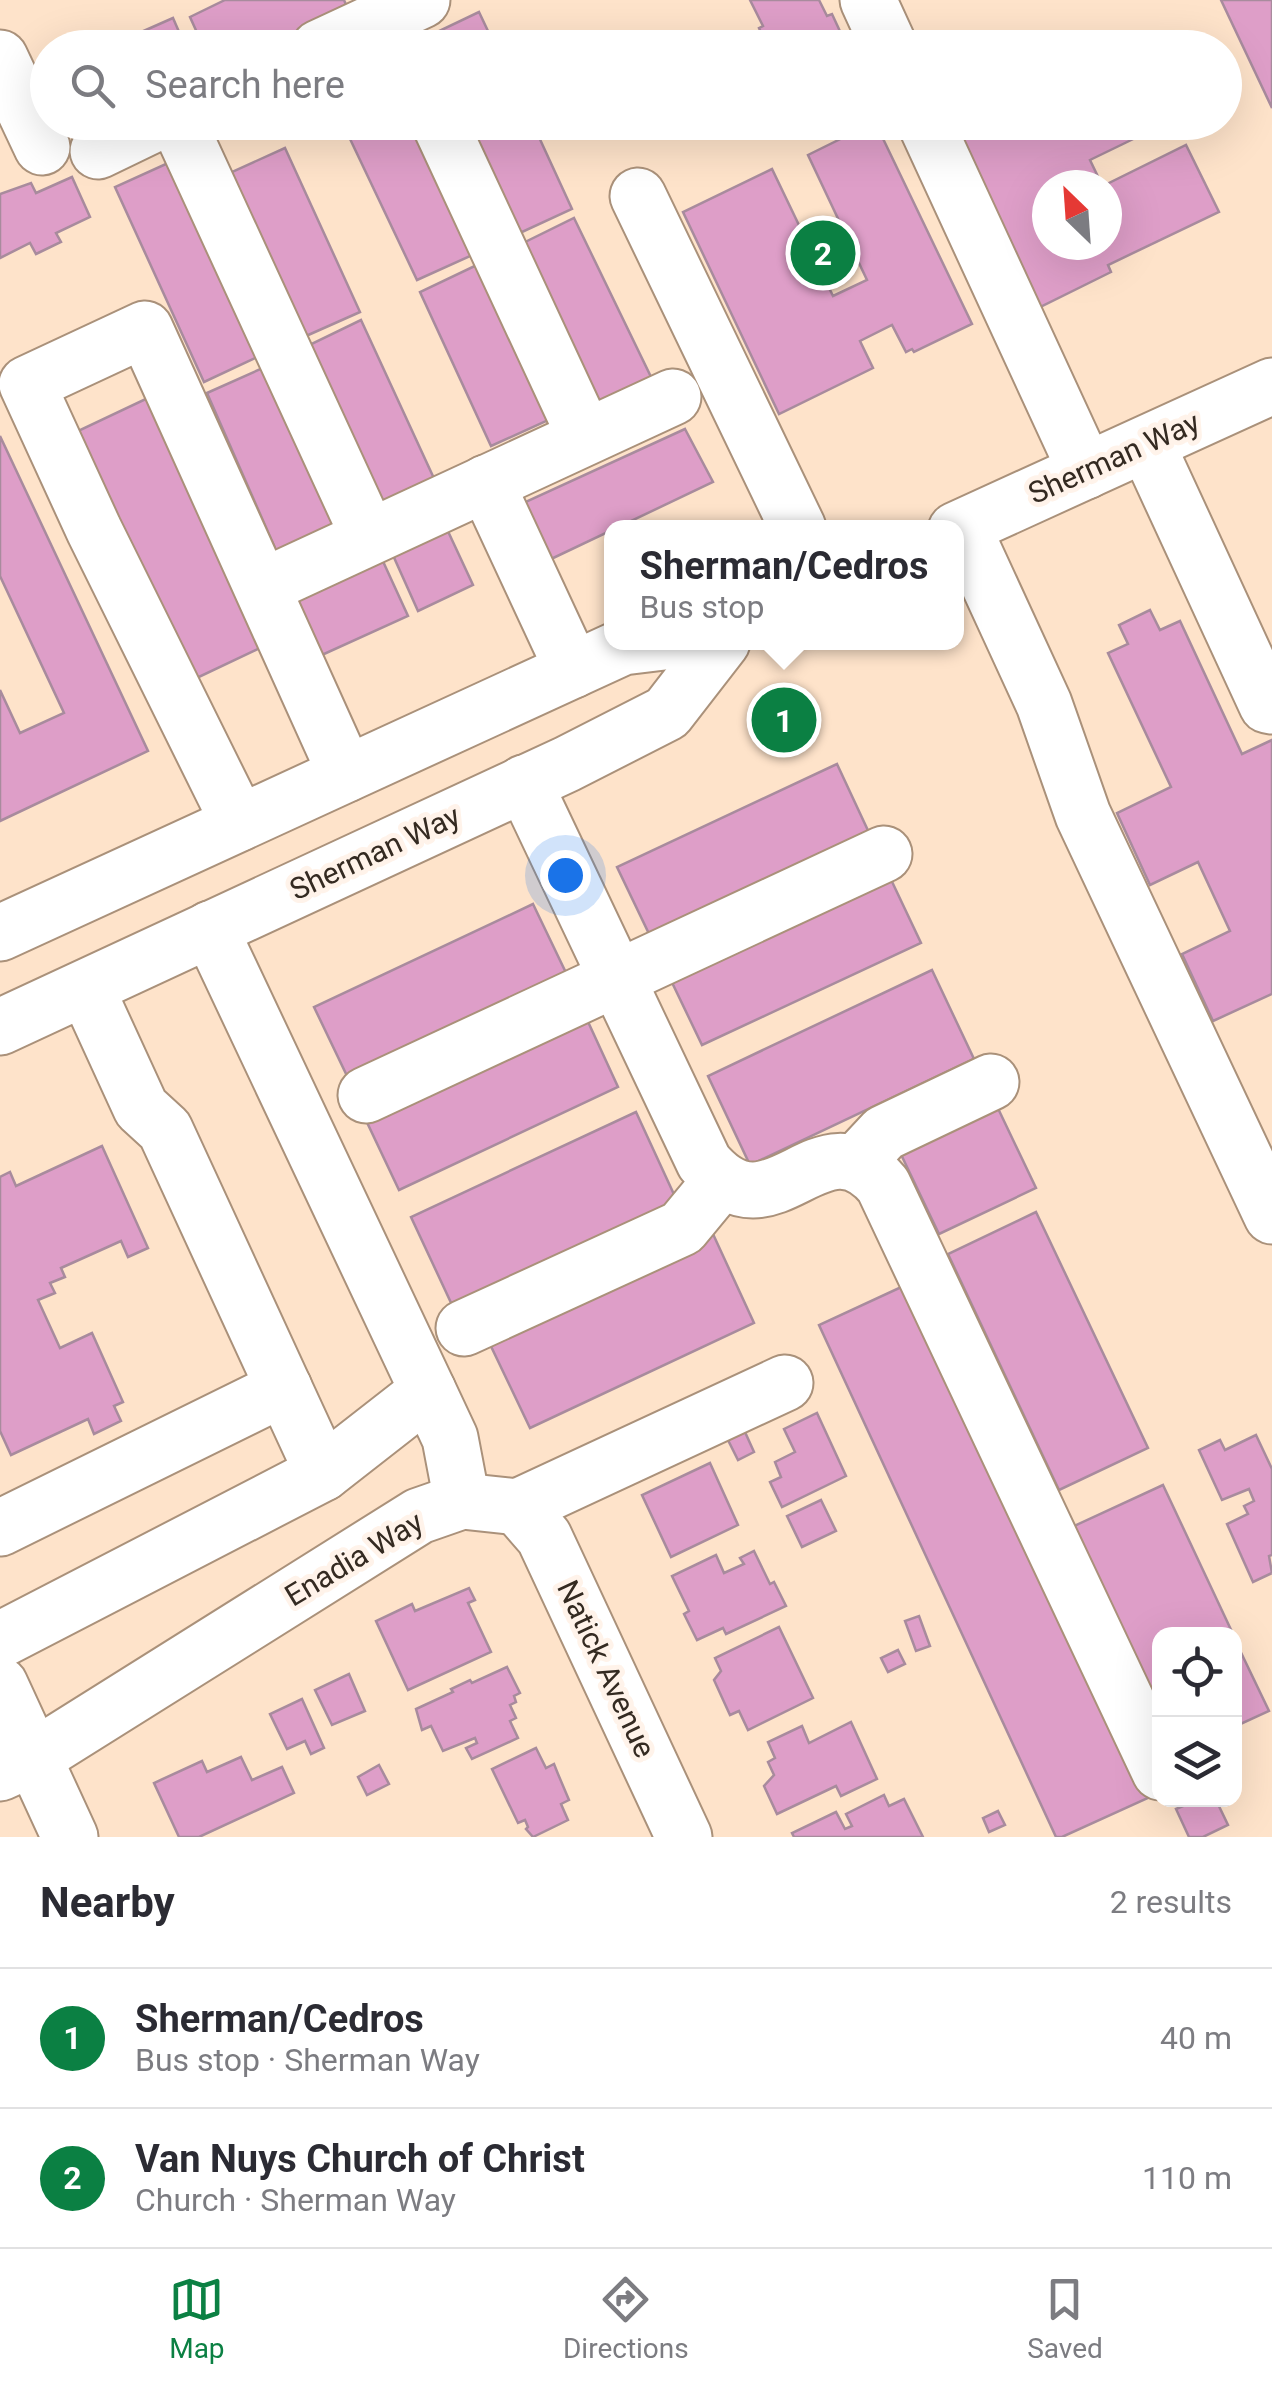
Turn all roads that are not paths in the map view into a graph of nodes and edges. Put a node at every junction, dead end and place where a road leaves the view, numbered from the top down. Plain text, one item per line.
1 (868, 0) edge
2 (405, 21) edge
3 (376, 30) edge
4 (882, 30) edge
5 (0, 58) edge
6 (30, 122) edge
7 (39, 140) edge
8 (121, 140) edge
9 (186, 140) edge
10 (447, 140) edge
11 (933, 140) edge
12 (42, 147) dead end
13 (98, 151) dead end
14 (638, 196) dead end
15 (1272, 386) edge
16 (0, 388) edge
17 (672, 397) dead end
18 (586, 436) junction
19 (1147, 445) junction
20 (1086, 471) junction
21 (486, 483) junction
22 (794, 520) edge
23 (964, 527) edge
24 (369, 536) junction
25 (964, 537) edge
26 (284, 577) dead end
27 (617, 650) edge
28 (716, 650) edge
29 (574, 670) junction
30 (1272, 706) edge
31 (346, 774) junction
32 (524, 783) junction
33 (226, 830) junction
34 (884, 854) dead end
35 (210, 929) junction
36 (0, 933) edge
37 (616, 977) junction
38 (86, 988) junction
39 (0, 1028) edge
40 (991, 1082) dead end
41 (366, 1094) dead end
42 (856, 1163) junction
43 (720, 1182) junction
44 (1272, 1216) edge
45 (464, 1328) dead end
46 (785, 1383) dead end
47 (284, 1388) junction
48 (428, 1392) junction
49 (323, 1473) junction
50 (462, 1501) junction
51 (518, 1507) junction
52 (0, 1528) edge
53 (0, 1640) edge
54 (0, 1685) edge
55 (1152, 1755) edge
56 (17, 1766) edge
57 (70, 1837) edge
58 (684, 1837) edge

1 - 4 main road
2 - 3 main road
5 - 6 main road
7 - 12 main road
8 - 13 main road
9 - 24 main road
10 - 18 main road
11 - 20 main road
14 - 22 main road
15 - 19 main road, Sherman Way
16 - 33 main road
17 - 18 main road
18 - 21 main road
19 - 20 main road, Sherman Way
19 - 30 main road
20 - 23 main road, Sherman Way
21 - 24 main road
21 - 29 main road
24 - 26 main road
25 - 44 main road
27 - 29 main road
28 - 32 main road, Sherman Way
29 - 31 main road
31 - 33 main road
31 - 33 main road
32 - 35 main road, Sherman Way
32 - 37 main road
33 - 36 main road
34 - 37 main road
35 - 38 main road, Sherman Way
35 - 48 main road
37 - 41 main road
37 - 43 main road
38 - 39 main road, Sherman Way
38 - 47 main road
40 - 42 main road
42 - 43 main road
42 - 55 main road
43 - 45 main road
46 - 51 main road
47 - 49 main road
47 - 52 main road
48 - 49 main road
48 - 50 main road
49 - 53 main road
50 - 51 main road, Enadia Way
50 - 56 main road, Enadia Way
51 - 58 main road, Natick Avenue
54 - 56 main road
56 - 57 main road

